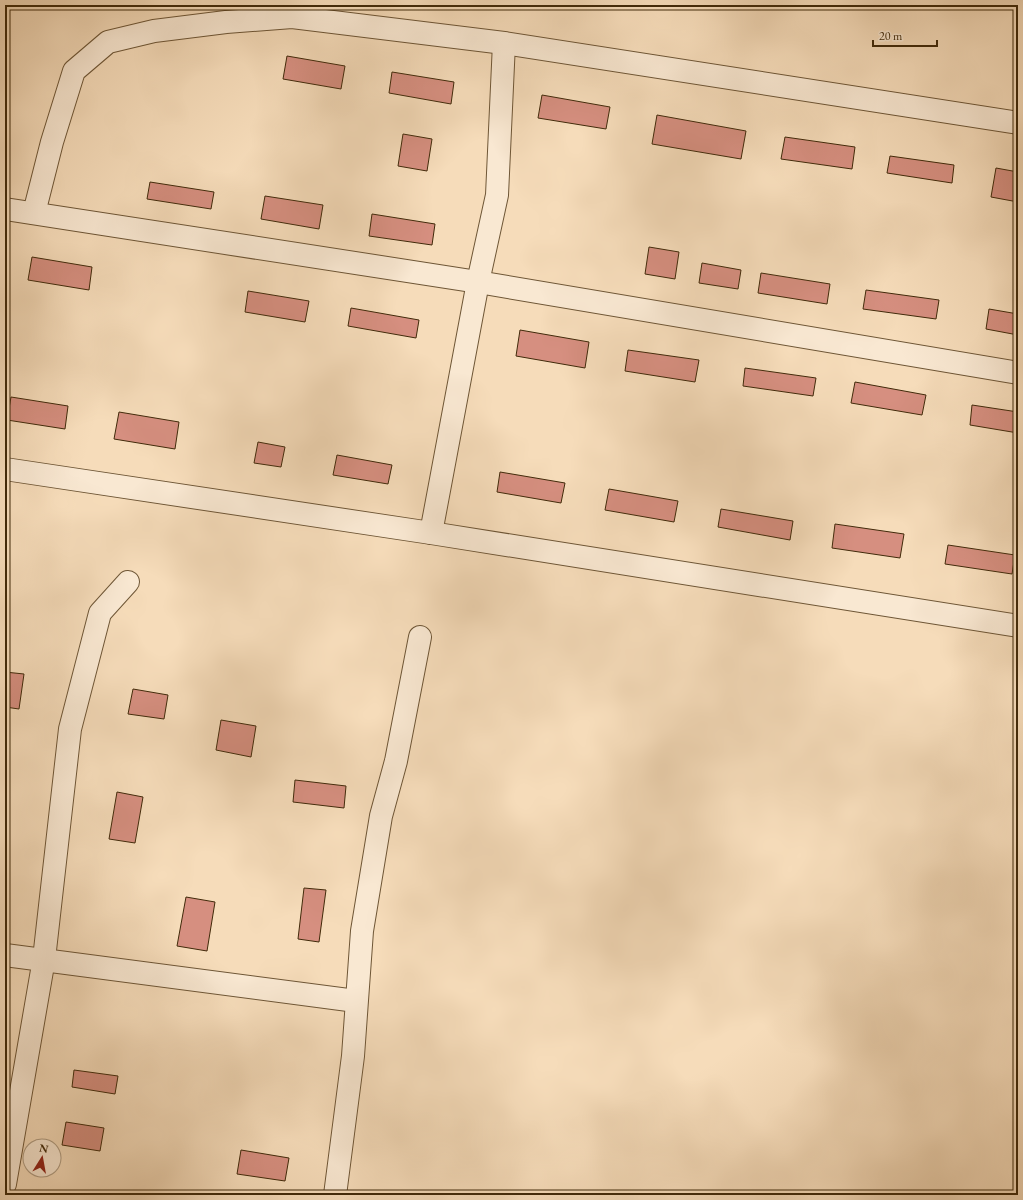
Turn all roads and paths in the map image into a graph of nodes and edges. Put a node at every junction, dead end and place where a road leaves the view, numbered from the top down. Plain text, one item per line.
1 (504, 43) junction
2 (1018, 123) edge
3 (5, 209) edge
4 (34, 213) junction
5 (478, 282) junction
6 (1018, 373) edge
7 (5, 469) edge
8 (431, 532) junction
9 (128, 582) dead end
10 (1018, 626) edge
11 (420, 637) dead end
12 (5, 954) edge
13 (44, 959) junction
14 (356, 1001) junction
15 (5, 1184) edge
16 (335, 1195) edge

1 - 2 street
1 - 4 street
1 - 5 street
3 - 4 street
4 - 5 street
5 - 6 street
5 - 8 street
7 - 8 street
8 - 10 street
9 - 13 street
11 - 14 street
12 - 13 street
13 - 14 street
13 - 15 street
14 - 16 street

